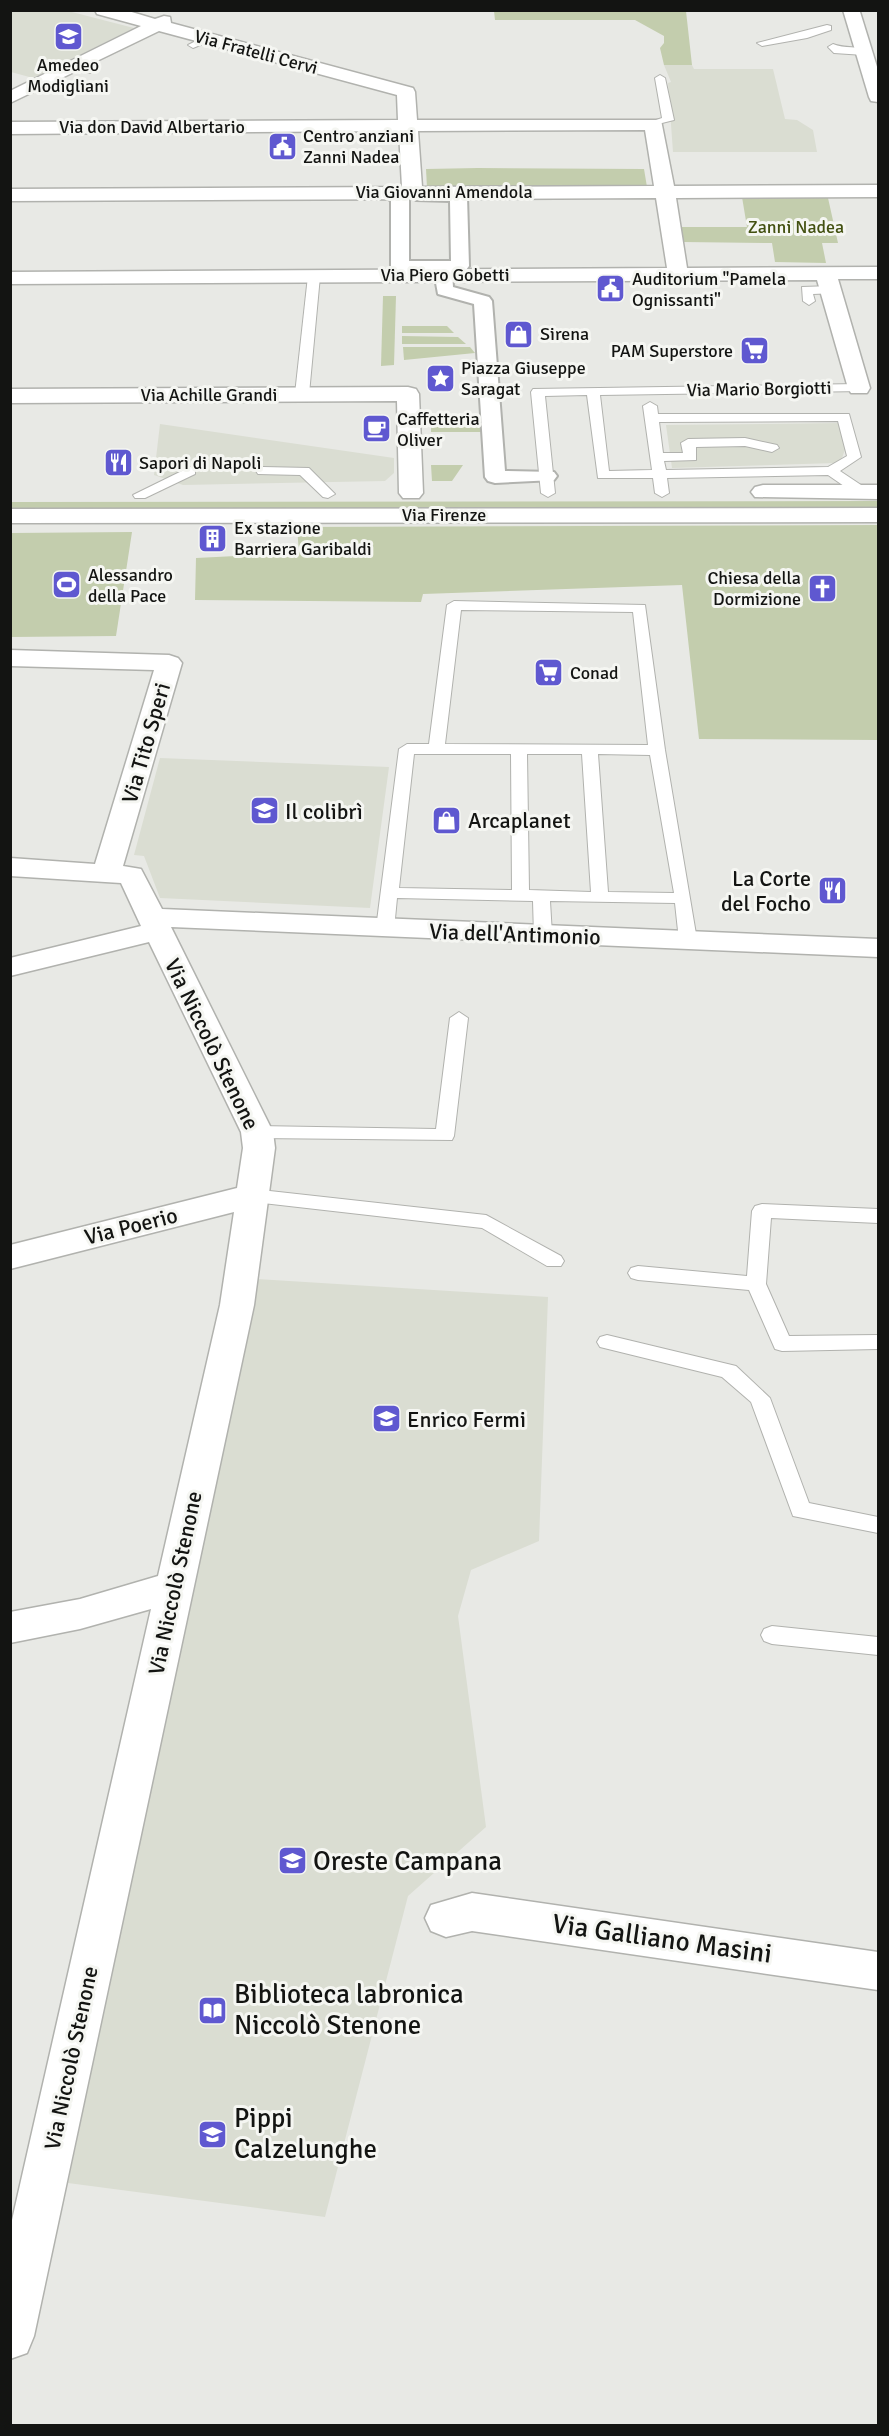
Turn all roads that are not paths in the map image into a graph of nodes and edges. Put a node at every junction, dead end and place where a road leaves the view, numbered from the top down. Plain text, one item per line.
1 (103, 10) edge
2 (186, 10) edge
3 (155, 25) junction
4 (844, 26) edge
5 (762, 43) dead end
6 (864, 52) junction
7 (660, 78) dead end
8 (16, 90) edge
9 (879, 97) edge
10 (654, 124) junction
11 (408, 126) junction
12 (10, 128) edge
13 (665, 191) junction
14 (879, 191) edge
15 (10, 195) edge
16 (402, 195) junction
17 (443, 271) junction
18 (879, 273) edge
19 (678, 274) junction
20 (314, 276) junction
21 (10, 278) edge
22 (829, 282) junction
23 (809, 301) dead end
24 (859, 388) joint
25 (648, 391) junction
26 (593, 392) junction
27 (302, 394) junction
28 (10, 396) edge
29 (651, 418) junction
30 (772, 448) dead end
31 (656, 457) junction
32 (691, 457) junction
33 (190, 471) dead end
34 (263, 471) dead end
35 (831, 471) junction
36 (693, 474) junction
37 (660, 484) junction
38 (547, 485) junction
39 (870, 492) edge
40 (411, 493) junction
41 (328, 494) junction
42 (140, 495) junction
43 (10, 496) edge
44 (879, 515) edge
45 (10, 516) edge
46 (10, 658) edge
47 (436, 749) junction
48 (519, 749) junction
49 (590, 749) junction
50 (657, 750) junction
51 (10, 867) edge
52 (107, 871) junction
53 (389, 893) junction
54 (521, 895) junction
55 (541, 896) junction
56 (600, 897) junction
57 (683, 898) junction
58 (154, 924) junction
59 (385, 929) junction
60 (543, 934) junction
61 (688, 940) junction
62 (879, 948) edge
63 (10, 967) edge
64 (459, 1018) dead end
65 (257, 1132) junction
66 (252, 1196) junction
67 (879, 1216) edge
68 (10, 1257) edge
69 (554, 1261) dead end
70 (638, 1273) dead end
71 (756, 1284) junction
72 (607, 1342) dead end
73 (879, 1342) edge
74 (879, 1525) edge
75 (174, 1587) junction
76 (10, 1628) edge
77 (772, 1635) dead end
78 (879, 1646) edge
79 (447, 1918) dead end
80 (869, 1975) edge
81 (10, 2336) edge

1 - 3 street, Via Fratelli Cervi
2 - 3 street
3 - 8 street
3 - 11 street, Via Fratelli Cervi
4 - 5 lane
4 - 6 street
4 - 6 lane
6 - 9 street
7 - 10 lane
10 - 11 street, Via don David Albertario
10 - 13 street
11 - 12 street, Via don David Albertario
11 - 16 street
13 - 14 street, Via Giovanni Amendola
13 - 16 street, Via Giovanni Amendola
13 - 19 street
15 - 16 street, Via Giovanni Amendola
16 - 17 street
16 - 17 street
17 - 19 street, Via Piero Gobetti
17 - 20 street, Via Piero Gobetti
17 - 38 street
18 - 22 street, Via Piero Gobetti
19 - 22 street, Via Piero Gobetti
20 - 21 street, Via Piero Gobetti
20 - 27 lane
22 - 23 lane
22 - 24 street, Via Mario Borgiotti
24 - 25 lane, Via Mario Borgiotti
25 - 26 lane, Via Mario Borgiotti
25 - 29 lane
26 - 37 lane
26 - 38 lane, Via Mario Borgiotti
27 - 28 street, Via Achille Grandi
27 - 40 street, Via Achille Grandi
29 - 31 lane
29 - 35 lane
30 - 32 lane
31 - 32 lane
31 - 37 lane
32 - 36 lane
33 - 42 lane
34 - 41 lane
35 - 36 lane
35 - 39 lane
36 - 37 lane
37 - 38 street, Via Firenze
37 - 39 street, Via Firenze
38 - 40 street, Via Firenze
40 - 41 street, Via Firenze
41 - 42 street, Via Firenze
42 - 43 street, Via Firenze
44 - 45 street, Via Firenze
46 - 52 street, Via Tito Speri
47 - 48 lane
47 - 50 lane
47 - 53 lane
48 - 49 lane
48 - 54 lane
49 - 50 lane
49 - 56 lane
50 - 57 lane
51 - 52 street
52 - 58 street, Via Niccolò Stenone
53 - 54 lane
53 - 59 lane
54 - 55 lane
55 - 56 lane
55 - 60 lane
56 - 57 lane
57 - 61 lane
58 - 59 street, Via dell'Antimonio
58 - 63 street, Via dell'Antimonio
58 - 65 street, Via Niccolò Stenone
59 - 60 street, Via dell'Antimonio
60 - 61 street, Via dell'Antimonio
61 - 62 street, Via dell'Antimonio
64 - 65 lane
65 - 66 street, Via Niccolò Stenone
66 - 68 street, Via Poerio
66 - 69 lane
66 - 75 street, Via Niccolò Stenone
67 - 71 lane
70 - 71 lane
71 - 73 lane
72 - 74 lane
75 - 76 street
75 - 81 street, Via Niccolò Stenone
77 - 78 lane
79 - 80 street, Via Galliano Masini

